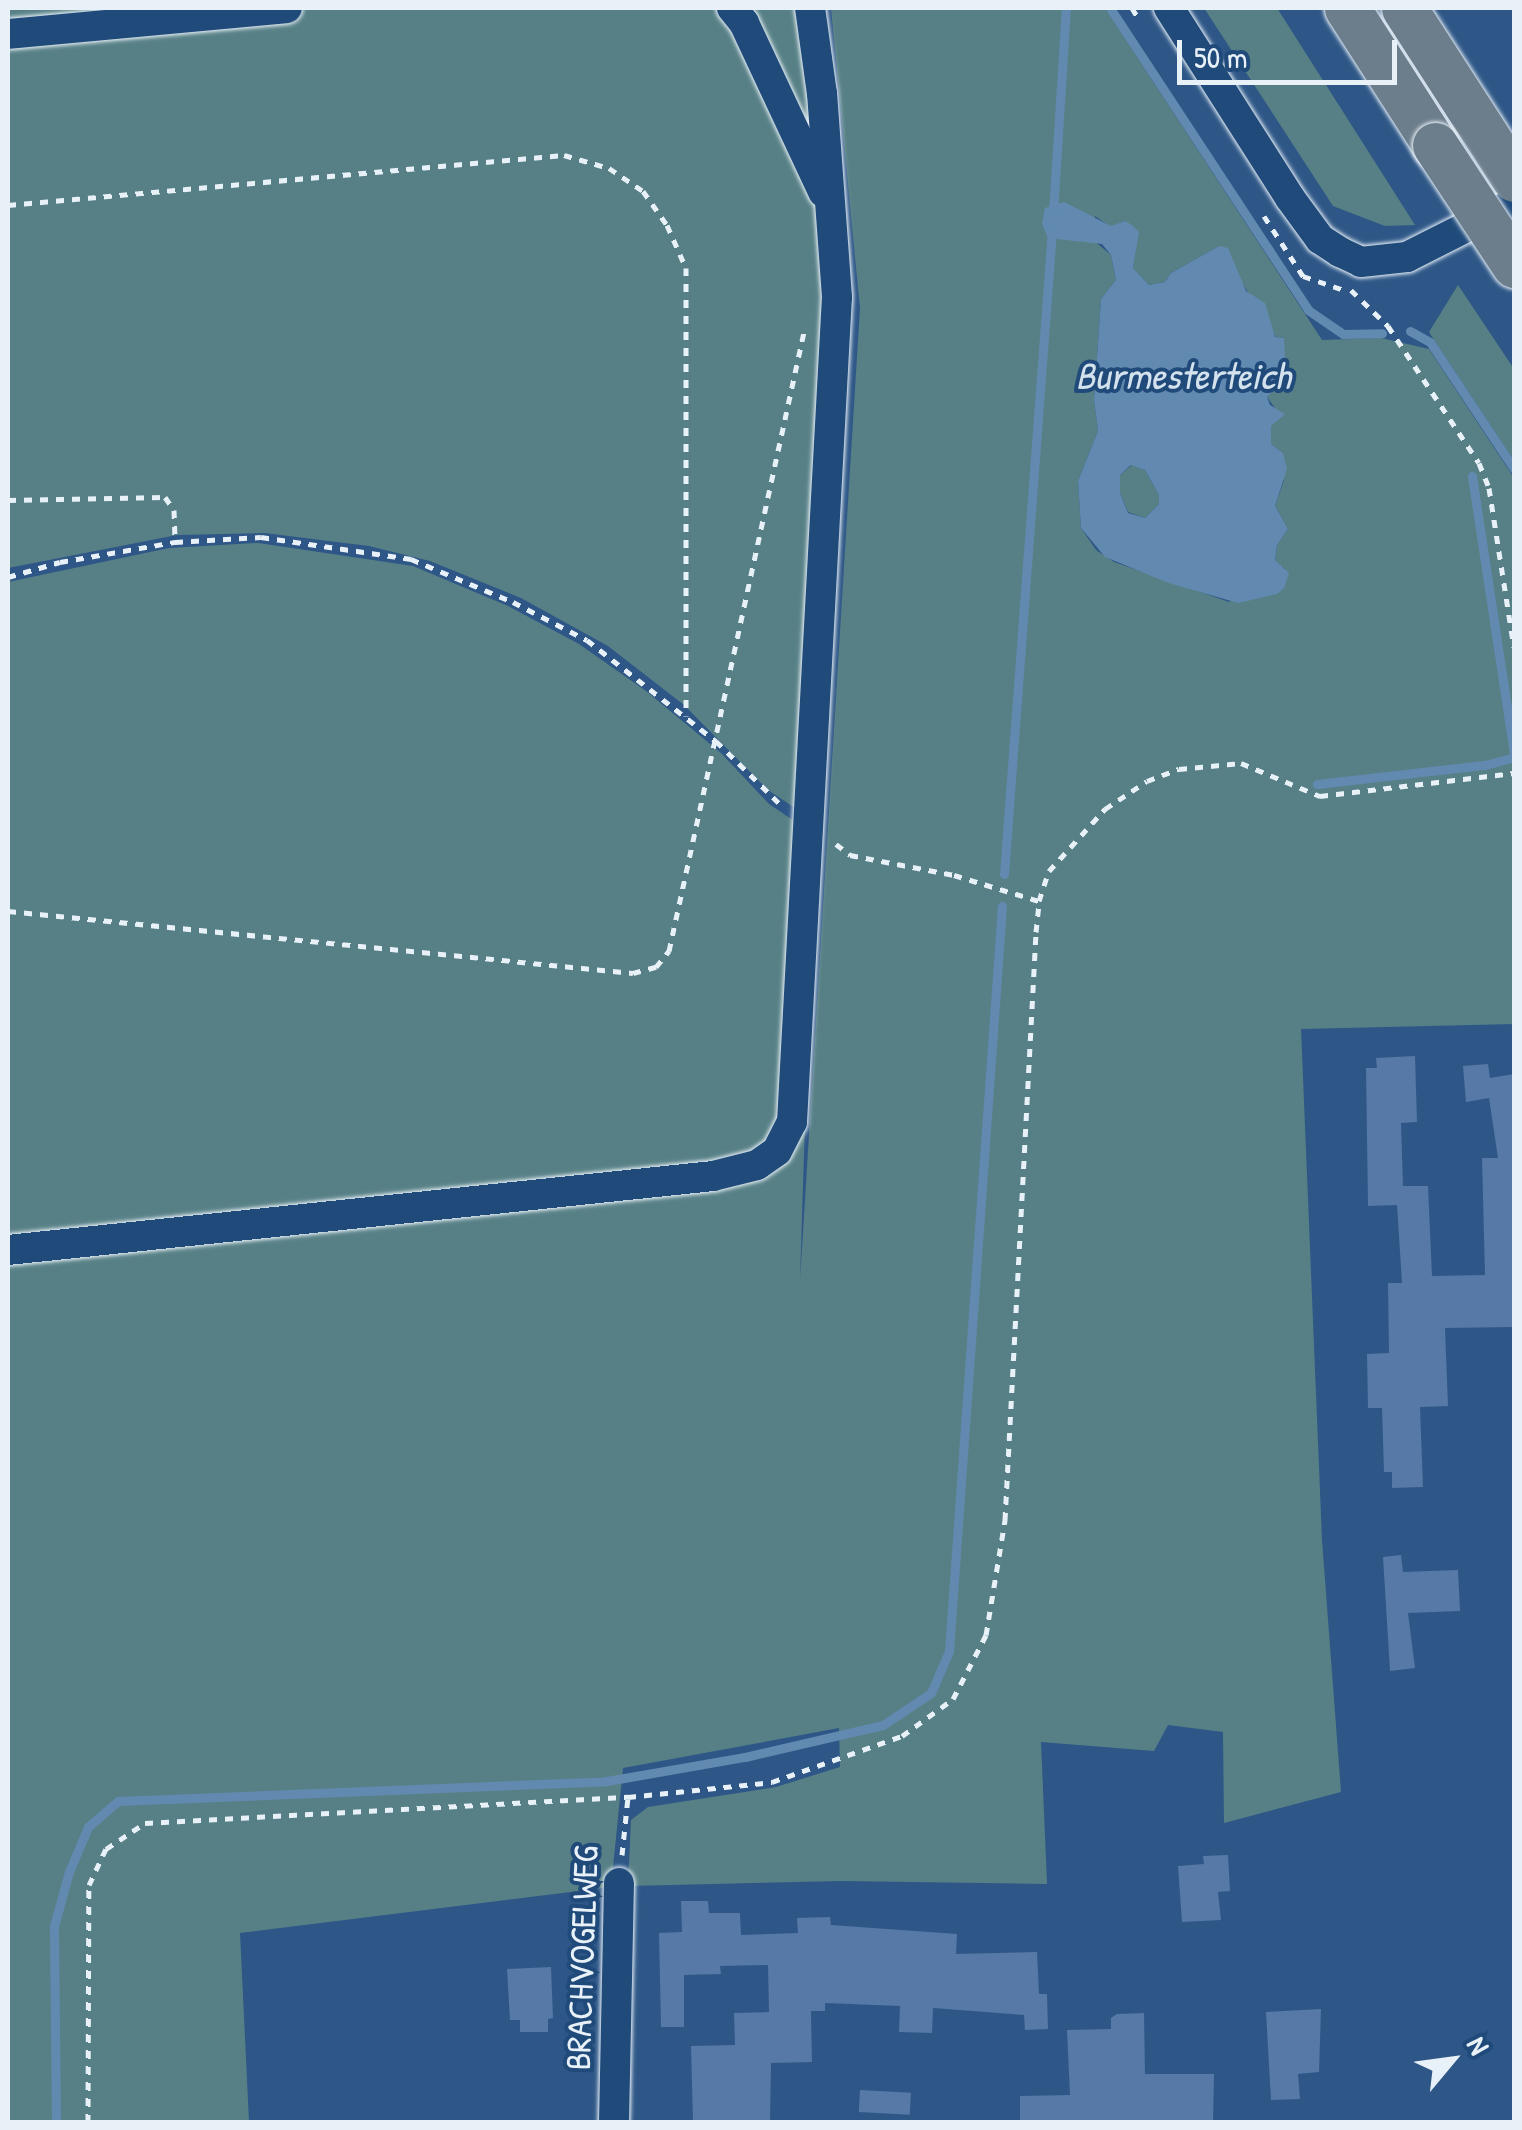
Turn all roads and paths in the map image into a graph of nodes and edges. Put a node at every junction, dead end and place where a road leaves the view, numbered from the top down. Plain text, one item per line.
1 (287, 8) edge
2 (732, 8) edge
3 (810, 8) edge
4 (1169, 8) edge
5 (1404, 8) edge
6 (1348, 10) edge
7 (8, 34) edge
8 (1514, 179) edge
9 (1514, 203) edge
10 (8, 205) edge
11 (832, 213) junction
12 (1361, 262) junction
13 (1514, 265) edge
14 (805, 328) dead end
15 (8, 500) edge
16 (175, 542) junction
17 (8, 576) edge
18 (1514, 647) edge
19 (686, 716) junction
20 (716, 741) junction
21 (1514, 773) edge
22 (810, 824) junction
23 (850, 855) dead end
24 (1039, 900) junction
25 (8, 911) edge
26 (8, 1250) edge
27 (628, 1797) junction
28 (620, 1883) joint
29 (88, 2122) edge
30 (614, 2122) edge

1 - 7 street
2 - 11 street
3 - 11 street
4 - 12 street
5 - 8 highway
6 - 13 highway, bridge
9 - 12 street
10 - 19 path
11 - 22 street
12 - 18 path
14 - 20 path
15 - 16 path
16 - 17 path
16 - 19 path
19 - 20 path
20 - 22 path
20 - 25 path
21 - 24 path
22 - 26 street
23 - 24 path
24 - 27 path
27 - 28 path, BRACHVOGELWEG
27 - 29 path
28 - 30 street, BRACHVOGELWEG

